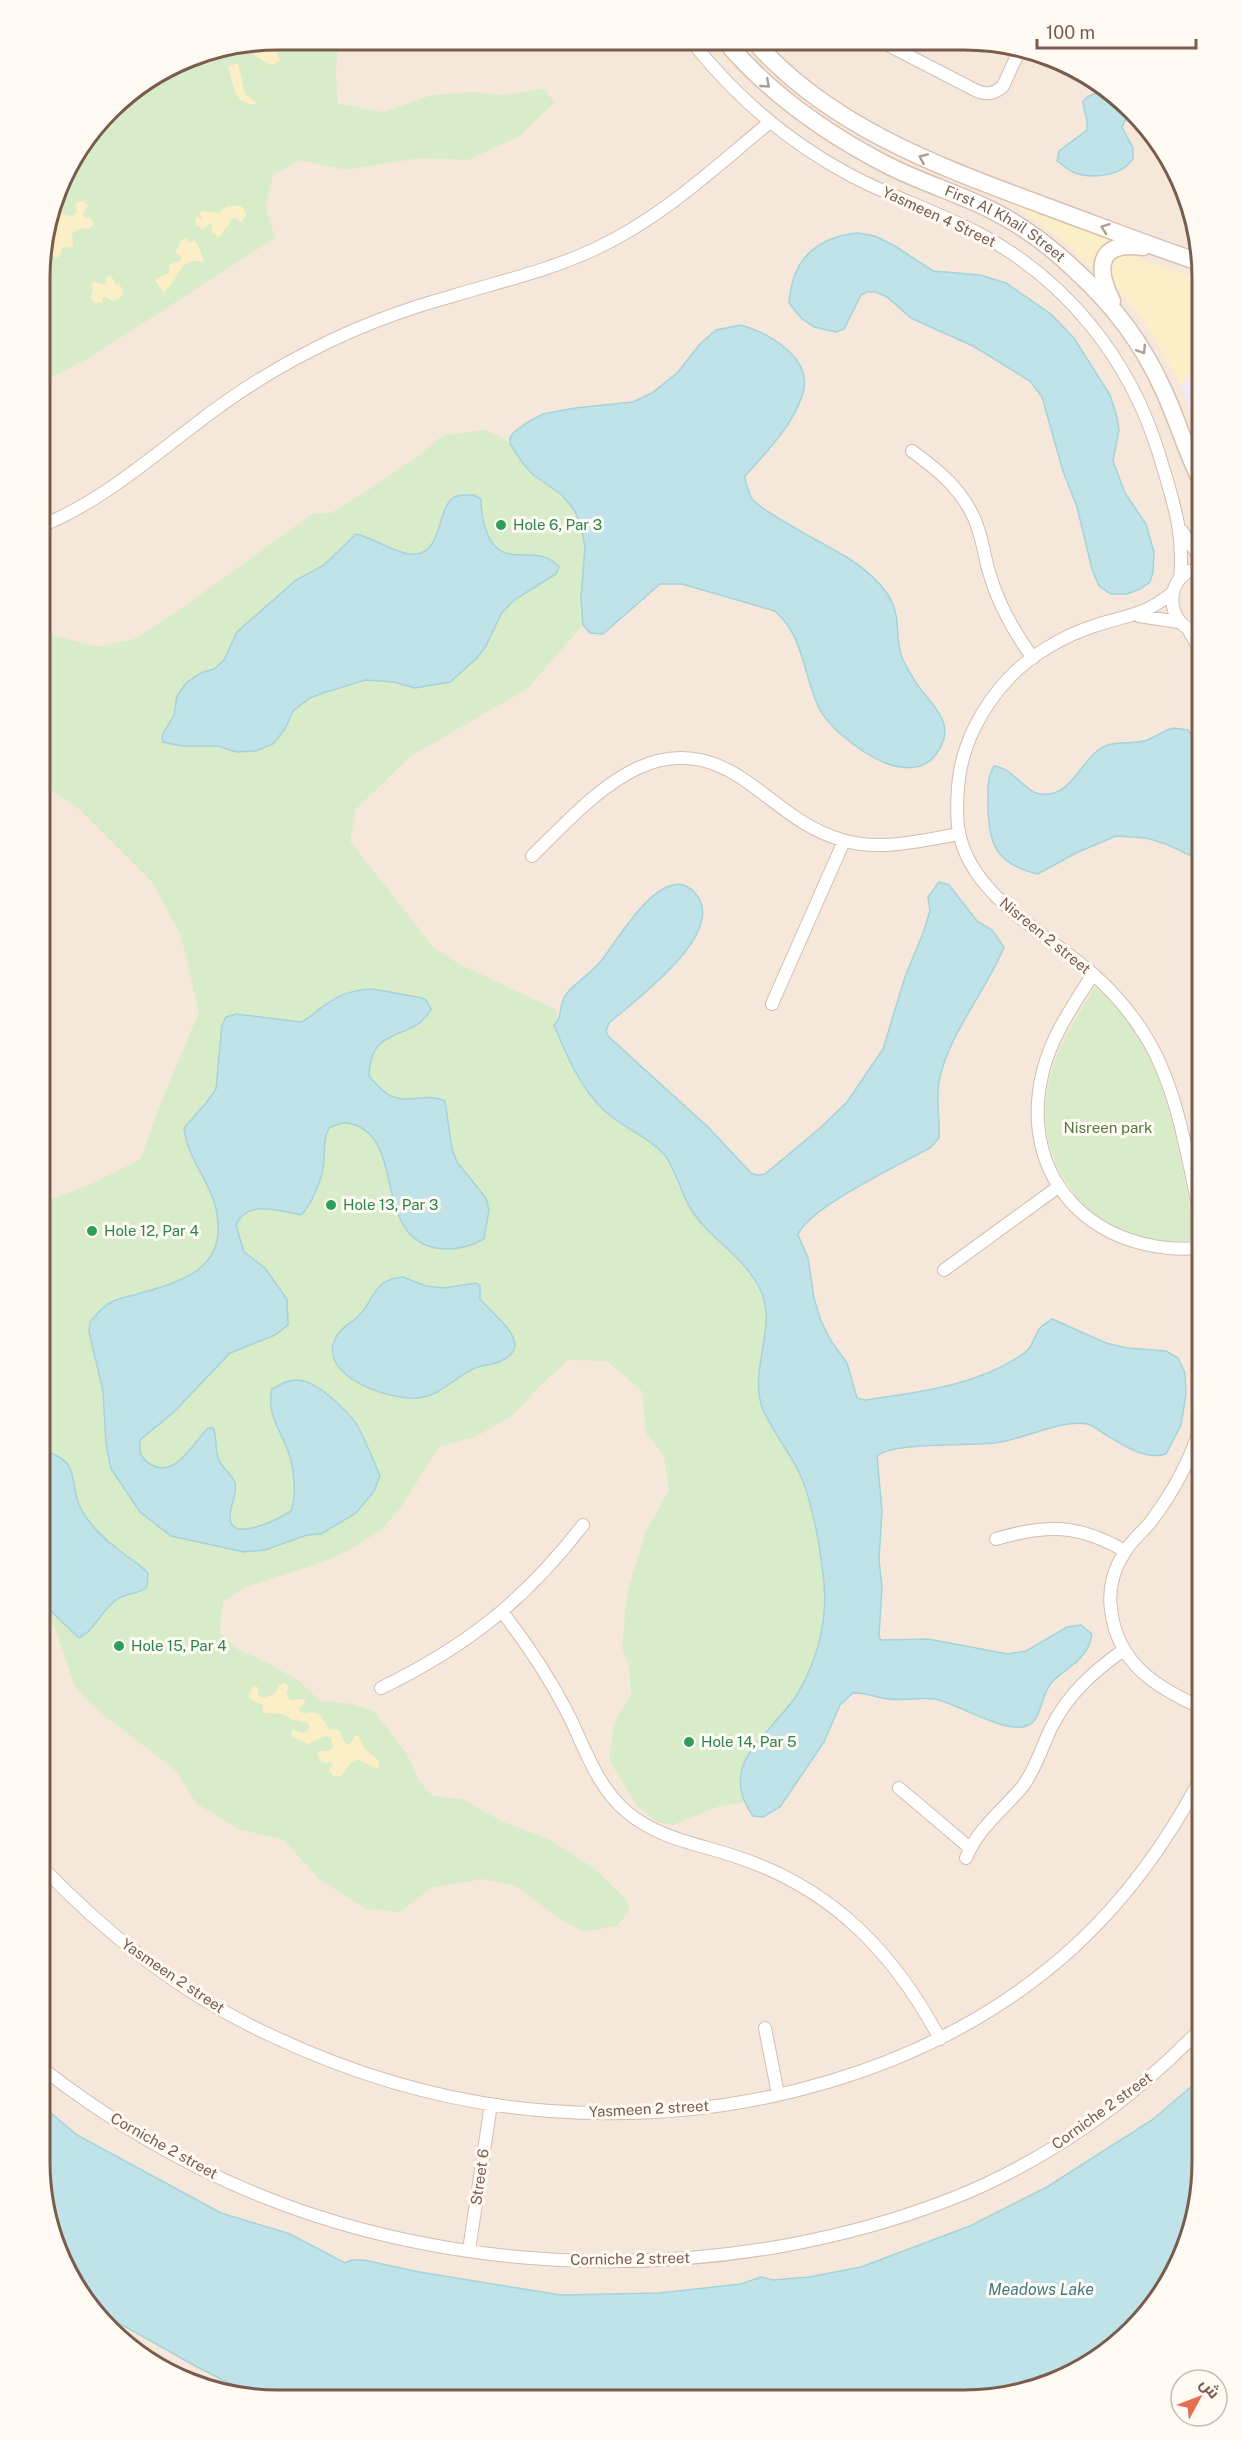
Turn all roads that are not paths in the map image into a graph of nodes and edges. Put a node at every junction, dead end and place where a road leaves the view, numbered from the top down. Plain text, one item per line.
1 (698, 50) edge
2 (734, 50) edge
3 (763, 50) edge
4 (898, 50) edge
5 (1017, 56) edge
6 (770, 122) junction
7 (1167, 251) junction
8 (1191, 259) edge
9 (1123, 322) junction
10 (912, 451) dead end
11 (1192, 463) edge
12 (50, 522) edge
13 (1181, 530) junction
14 (1192, 546) edge
15 (1192, 571) edge
16 (1180, 578) junction
17 (1172, 593) junction
18 (1134, 616) junction
19 (1184, 625) junction
20 (1192, 629) edge
21 (1192, 637) edge
22 (1032, 658) junction
23 (959, 834) junction
24 (844, 841) junction
25 (532, 856) dead end
26 (1093, 974) junction
27 (772, 1004) dead end
28 (1192, 1180) edge
29 (1058, 1187) junction
30 (1192, 1249) edge
31 (944, 1270) dead end
32 (1192, 1449) edge
33 (583, 1525) dead end
34 (996, 1539) dead end
35 (1125, 1551) junction
36 (503, 1612) junction
37 (1122, 1651) junction
38 (381, 1688) dead end
39 (1192, 1703) edge
40 (899, 1788) dead end
41 (1192, 1795) edge
42 (50, 1875) edge
43 (765, 2028) dead end
44 (1192, 2035) edge
45 (940, 2039) junction
46 (50, 2074) edge
47 (778, 2094) junction
48 (491, 2104) junction
49 (469, 2250) junction

1 - 6 street, Yasmeen 4 Street
2 -> 9 main road, First Al Khail Street
7 -> 3 main road, First Al Khail Street
4 - 5 street
6 - 12 street
6 - 13 street, Yasmeen 4 Street
7 - 8 main road, First Al Khail Street
7 - 9 main road
9 -> 11 main road, First Al Khail Street
10 - 22 street
13 - 14 street
13 - 16 street
15 - 16 street
16 - 17 street
17 - 18 street, Nisreen 2 street
17 - 19 street
18 - 19 street, Nisreen 2 street
18 - 22 street, Nisreen 2 street
19 - 20 street, Nisreen 2 street
19 - 21 street
22 - 23 street, Nisreen 2 street
23 - 24 street
23 - 26 street, Nisreen 2 street
24 - 25 street
24 - 27 street
26 - 28 street, Nisreen 2 street
26 - 29 street
29 - 30 street
29 - 31 street
32 - 35 street
33 - 36 street
34 - 35 street
35 - 37 street
36 - 38 street
36 - 45 street
37 - 39 street
37 - 40 street
41 - 45 street, Yasmeen 2 street
42 - 48 street, Yasmeen 2 street
43 - 47 street
44 - 49 street, Corniche 2 street
45 - 47 street, Yasmeen 2 street
46 - 49 street, Corniche 2 street
47 - 48 street, Yasmeen 2 street
48 - 49 street, Street 6

